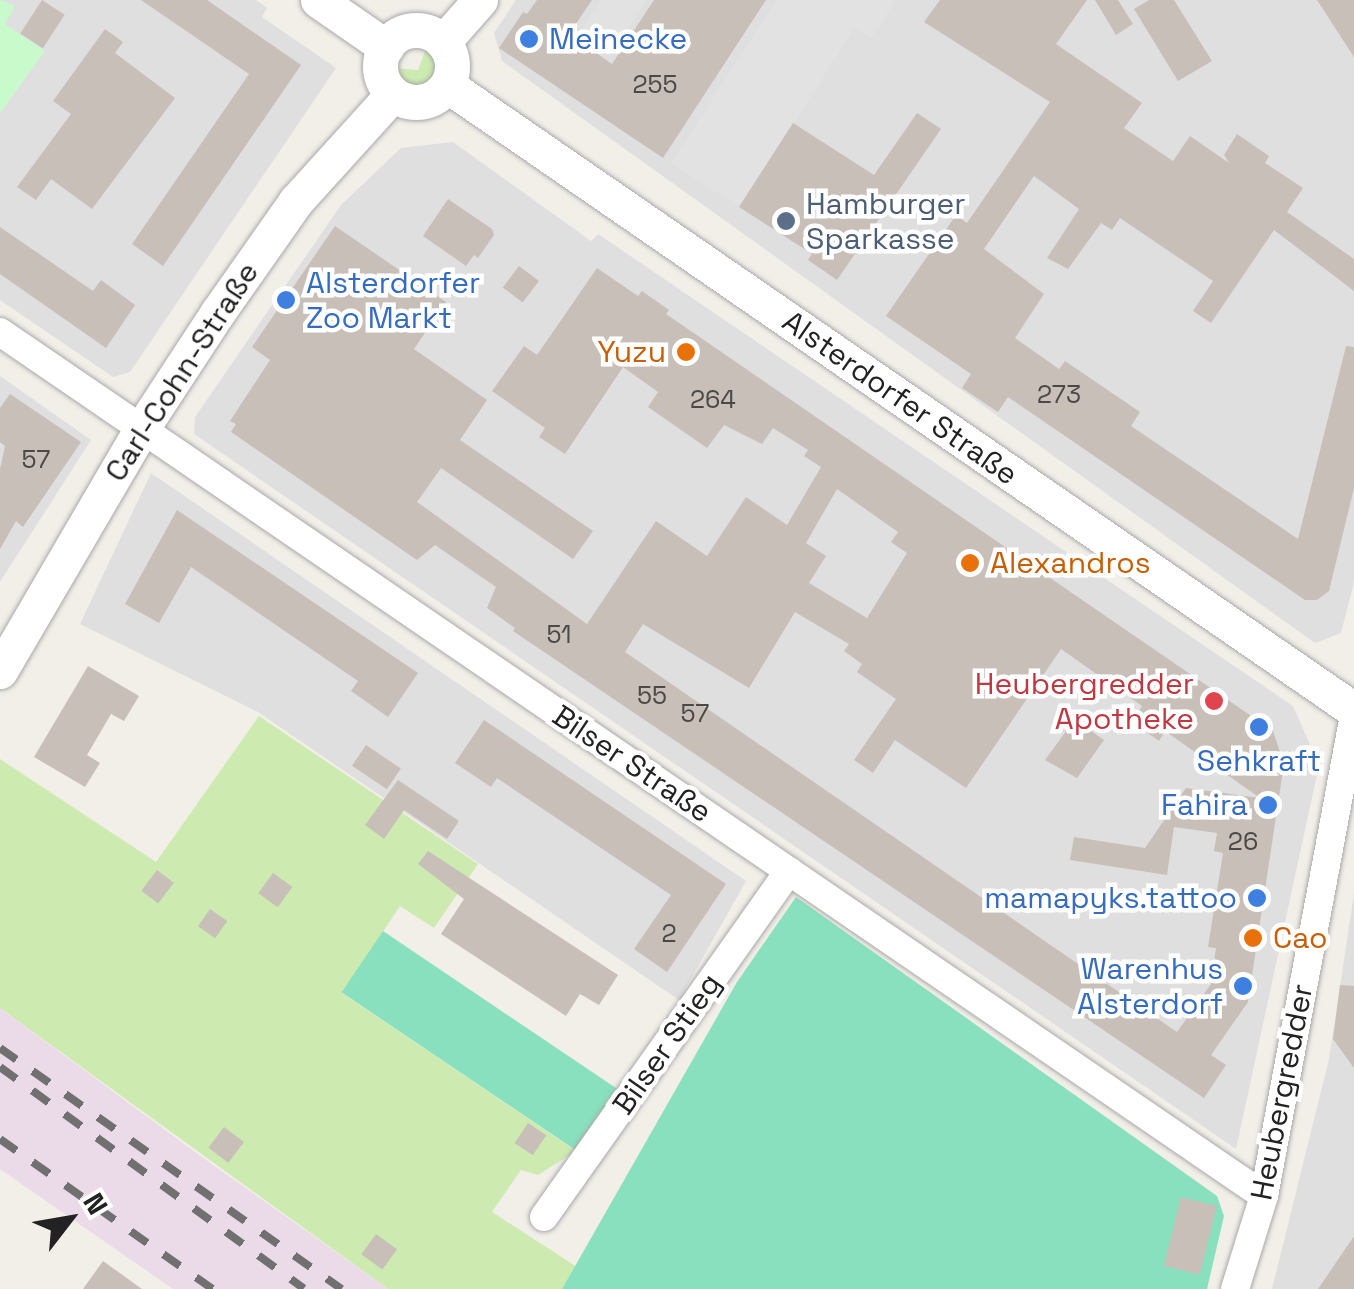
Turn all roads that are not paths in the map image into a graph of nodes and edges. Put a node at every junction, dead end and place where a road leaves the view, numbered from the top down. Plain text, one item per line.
1 (318, 0) edge
2 (480, 0) edge
3 (443, 42) junction
4 (386, 46) junction
5 (447, 85) junction
6 (393, 94) junction
7 (0, 332) edge
8 (142, 428) junction
9 (0, 671) edge
10 (1354, 713) edge
11 (789, 872) junction
12 (1264, 1196) junction
13 (544, 1216) dead end
14 (1235, 1289) edge

1 - 4 street
2 - 3 street
3 - 4 street
3 - 5 street
4 - 6 street
5 - 6 street
5 - 10 street, Alsterdorfer Straße
6 - 8 street, Carl-Cohn-Straße
7 - 8 street, Bilser Straße
8 - 9 street, Carl-Cohn-Straße
8 - 11 street, Bilser Straße
10 - 12 street, Heubergredder
11 - 12 street, Bilser Straße
11 - 13 street, Bilser Stieg
12 - 14 street, Heubergredder

